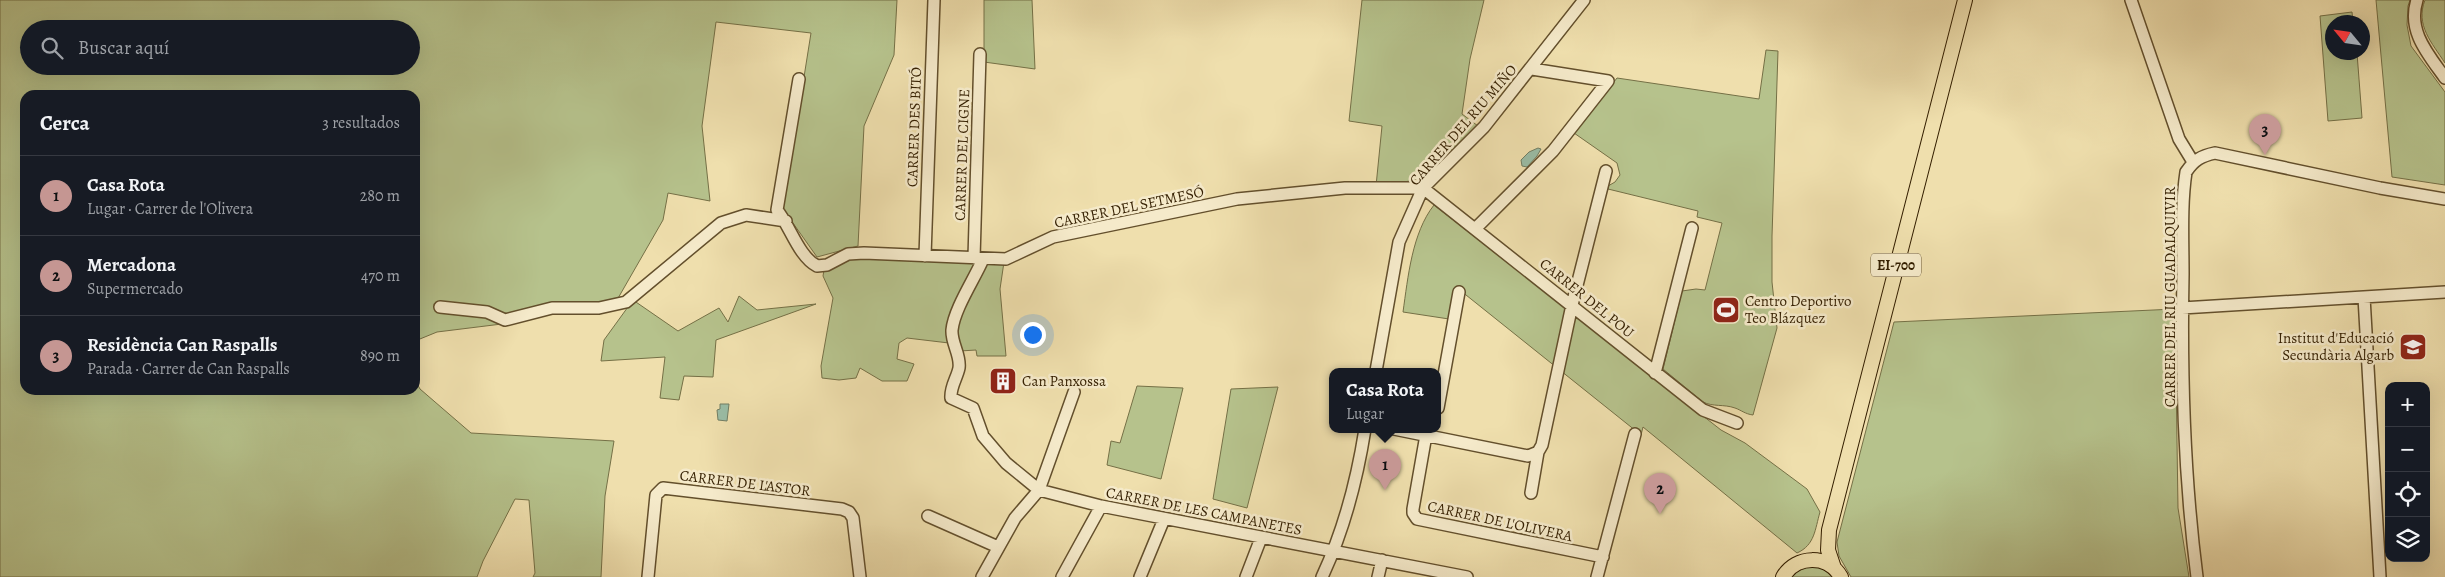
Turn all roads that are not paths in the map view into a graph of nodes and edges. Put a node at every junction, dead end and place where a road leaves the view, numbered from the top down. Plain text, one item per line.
1 (934, 0) edge
2 (1584, 0) edge
3 (1965, 0) edge
4 (2131, 0) edge
5 (2417, 0) edge
6 (980, 54) dead end
7 (1532, 69) junction
8 (2445, 78) edge
9 (799, 79) dead end
10 (2193, 162) junction
11 (1606, 171) dead end
12 (1423, 188) junction
13 (2445, 199) edge
14 (786, 221) junction
15 (1692, 228) dead end
16 (1476, 229) junction
17 (925, 256) junction
18 (979, 258) junction
19 (1459, 292) dead end
20 (2445, 292) edge
21 (2364, 297) junction
22 (1572, 305) junction
23 (440, 306) dead end
24 (2182, 308) junction
25 (1377, 368) edge
26 (1655, 373) junction
27 (1441, 391) edge
28 (1074, 392) dead end
29 (1737, 423) dead end
30 (1364, 433) edge
31 (1430, 434) edge
32 (1634, 434) dead end
33 (1538, 452) junction
34 (1039, 490) junction
35 (1531, 493) dead end
36 (1102, 506) junction
37 (928, 516) dead end
38 (1164, 519) junction
39 (1829, 530) junction
40 (1261, 538) junction
41 (998, 547) junction
42 (1334, 551) junction
43 (1603, 557) junction
44 (1382, 560) junction
45 (1804, 561) junction
46 (1838, 573) edge
47 (1437, 574) edge
48 (648, 577) edge
49 (860, 577) edge
50 (982, 577) edge
51 (1062, 577) edge
52 (1140, 577) edge
53 (1246, 577) edge
54 (1322, 577) edge
55 (1378, 577) edge
56 (1467, 577) edge
57 (1597, 577) edge
58 (1783, 577) edge
59 (2197, 577) edge
60 (2380, 577) edge

1 - 17 street, CARRER DES BITÓ
2 - 7 street, CARRER DEL RIU MIÑO
3 - 39 main road, EI-700
4 - 10 street
5 - 8 street
6 - 18 street, CARRER DEL CIGNE
7 - 12 street, CARRER DEL RIU MIÑO
7 - 16 street
9 - 14 street
10 - 13 street
10 - 24 street, CARRER DEL RIU GUADALQUIVIR
11 - 22 street
12 - 16 street, CARRER DEL POU
12 - 18 street, CARRER DEL SETMESÓ
12 - 25 street, CARRER DEL RIU MIÑO
14 - 17 street, CARRER DEL SETMESÓ
14 - 23 street
15 - 26 street
16 - 22 street, CARRER DEL POU
17 - 18 street, CARRER DEL SETMESÓ
18 - 34 street
19 - 27 street
20 - 21 street
21 - 24 street
21 - 60 street
22 - 26 street, CARRER DEL POU
22 - 33 street
24 - 59 street, CARRER DEL RIU GUADALQUIVIR
26 - 29 street, CARRER DEL POU
28 - 34 street
30 - 42 street
31 - 33 street
31 - 43 street, CARRER DE L'OLIVERA
32 - 43 street
33 - 35 street
34 - 36 street, CARRER DE LES CAMPANETES
34 - 41 street
36 - 38 street, CARRER DE LES CAMPANETES
36 - 51 street
37 - 41 street
38 - 40 street, CARRER DE LES CAMPANETES
38 - 52 street
39 - 45 main road, EI-700
39 - 46 main road, EI-700
40 - 42 street, CARRER DE LES CAMPANETES
40 - 53 street
41 - 50 street
42 - 44 street, CARRER DE LES CAMPANETES
42 - 54 street
43 - 57 street
44 - 47 street, CARRER DE LES CAMPANETES
44 - 55 street
45 - 46 main road, EI-700
45 - 58 main road, EI-700
47 - 56 street, CARRER DE LES CAMPANETES
48 - 49 street, CARRER DE L'ASTOR

